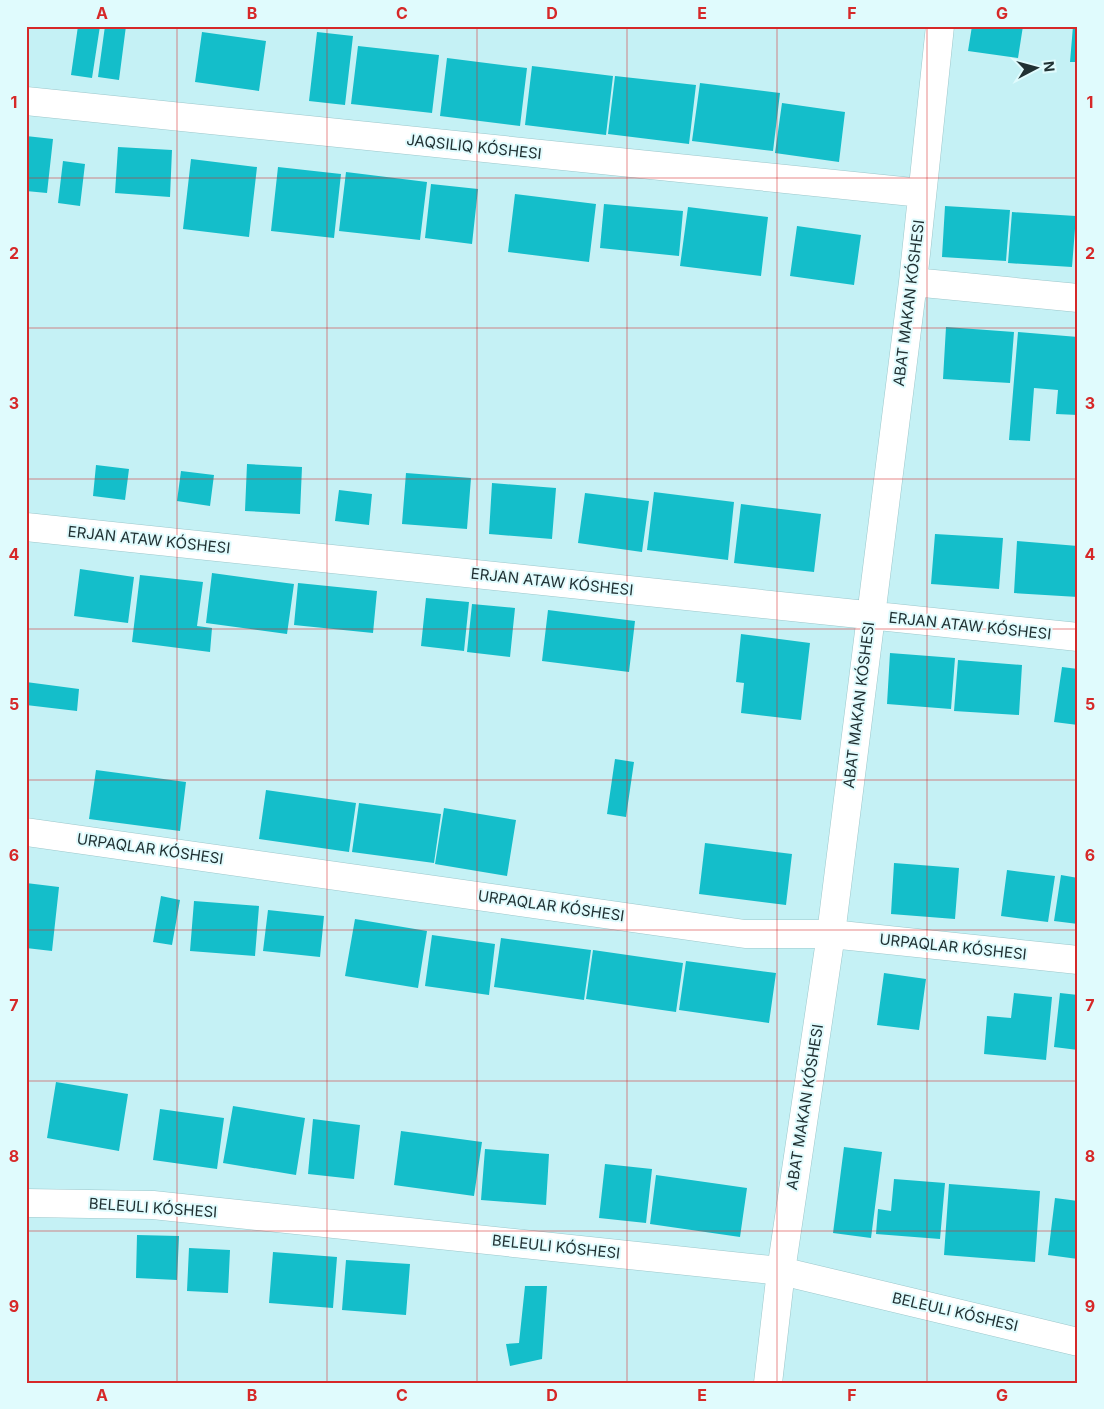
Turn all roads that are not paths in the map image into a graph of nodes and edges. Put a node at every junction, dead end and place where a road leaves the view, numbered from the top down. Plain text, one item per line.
1 (940, 26) edge
2 (26, 101) edge
3 (922, 193) junction
4 (913, 282) junction
5 (1078, 298) edge
6 (26, 527) edge
7 (870, 616) junction
8 (1078, 637) edge
9 (26, 832) edge
10 (831, 934) junction
11 (1078, 960) edge
12 (26, 1203) edge
13 (781, 1271) junction
14 (1078, 1342) edge
15 (768, 1383) edge

1 - 3 street, ABAT MAKAN KÓSHESI
2 - 3 street
3 - 4 street, ABAT MAKAN KÓSHESI
4 - 5 street
4 - 7 street, ABAT MAKAN KÓSHESI
6 - 7 street, ERJAN ATAW KÓSHESI
7 - 8 street, ERJAN ATAW KÓSHESI
7 - 10 street, ABAT MAKAN KÓSHESI
9 - 10 street, URPAQLAR KÓSHESI
10 - 11 street, URPAQLAR KÓSHESI
10 - 13 street, ABAT MAKAN KÓSHESI
12 - 13 street, BELEULI KÓSHESI
13 - 14 street, BELEULI KÓSHESI
13 - 15 street, ABAT MAKAN KÓSHESI

